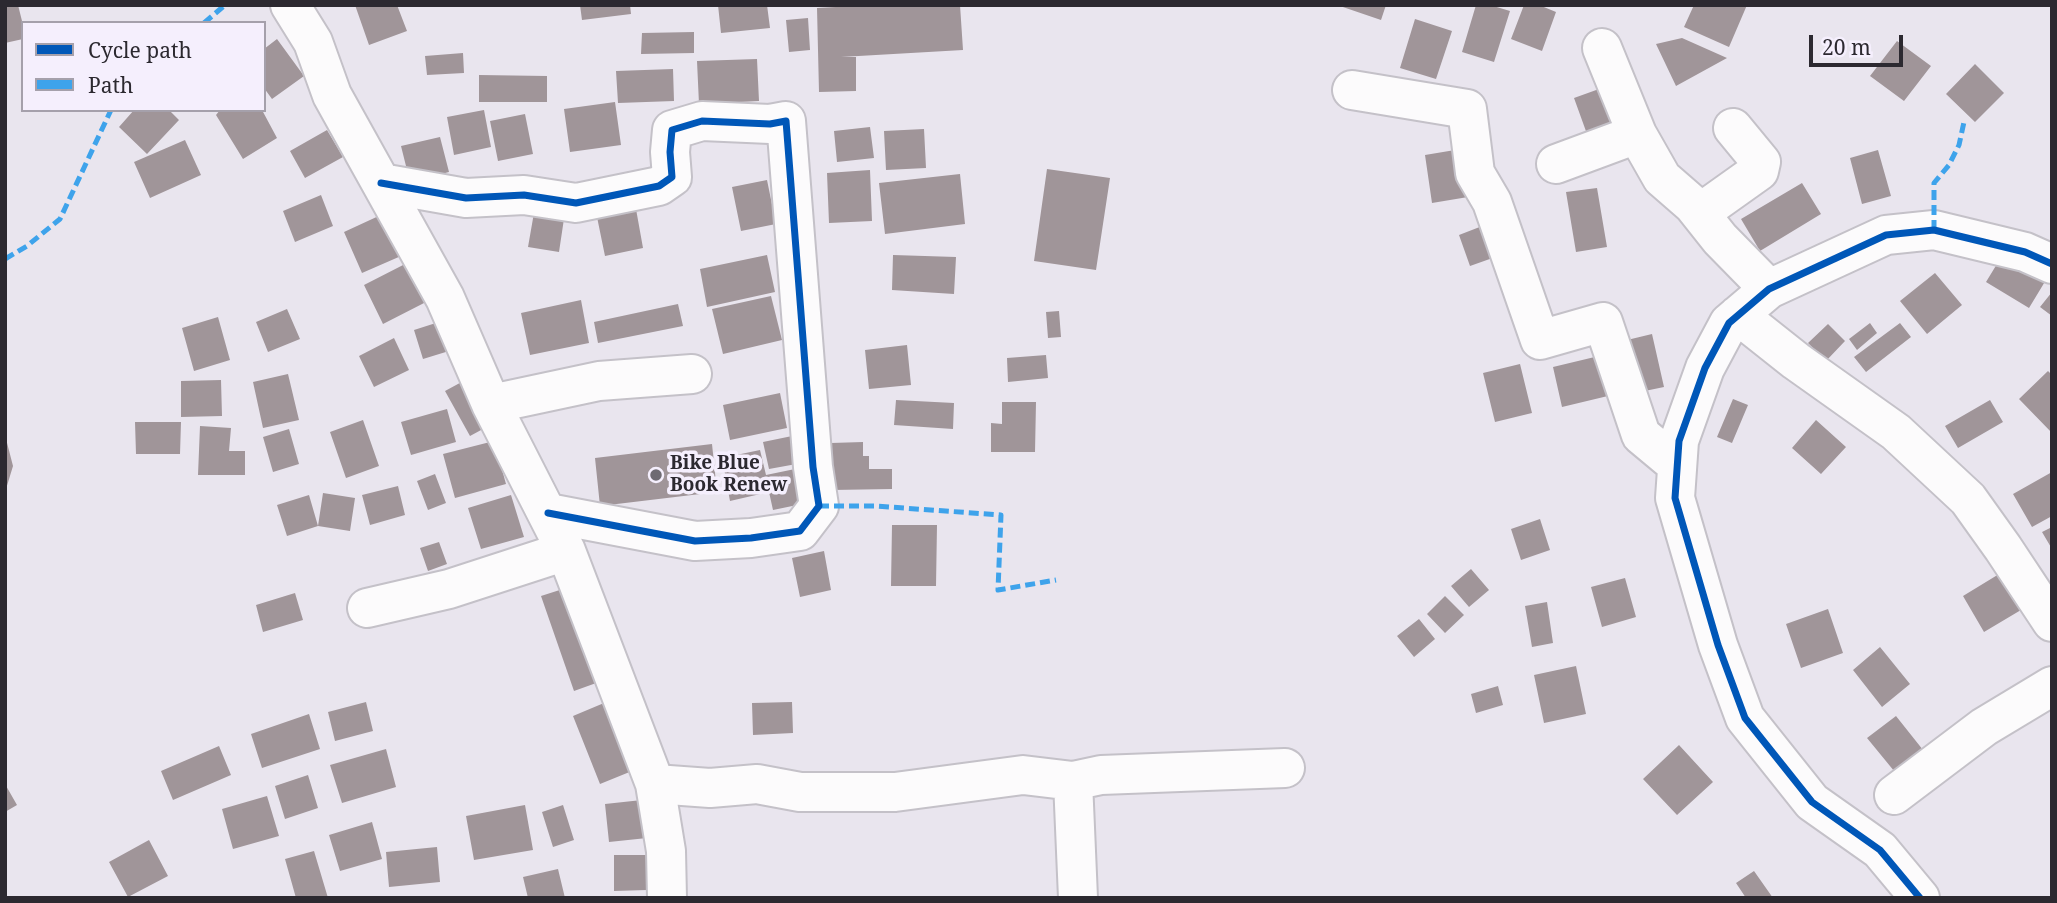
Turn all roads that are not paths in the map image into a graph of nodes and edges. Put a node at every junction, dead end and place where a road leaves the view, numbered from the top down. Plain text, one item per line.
1 (290, 5) edge
2 (1602, 48) dead end
3 (1352, 90) dead end
4 (1733, 128) dead end
5 (1637, 134) junction
6 (1556, 163) dead end
7 (381, 183) junction
8 (1700, 214) junction
9 (2052, 264) edge
10 (1769, 289) junction
11 (1738, 315) junction
12 (692, 374) dead end
13 (491, 404) junction
14 (1678, 465) junction
15 (548, 513) junction
16 (566, 551) junction
17 (367, 608) dead end
18 (2052, 622) edge
19 (2052, 686) edge
20 (1285, 768) dead end
21 (1073, 781) junction
22 (655, 783) junction
23 (1894, 795) dead end
24 (667, 898) edge
25 (1078, 898) edge
26 (1920, 898) edge

1 - 7 street
2 - 5 street
3 - 14 street
4 - 8 street
5 - 6 street
5 - 8 street
7 - 13 street
7 - 15 street
8 - 10 street
9 - 10 street
10 - 11 street
11 - 14 street
11 - 18 street
12 - 13 street
13 - 15 street
14 - 26 street
15 - 16 street
16 - 17 street
16 - 22 street
19 - 23 street
20 - 21 street
21 - 22 street
21 - 25 street
22 - 24 street

